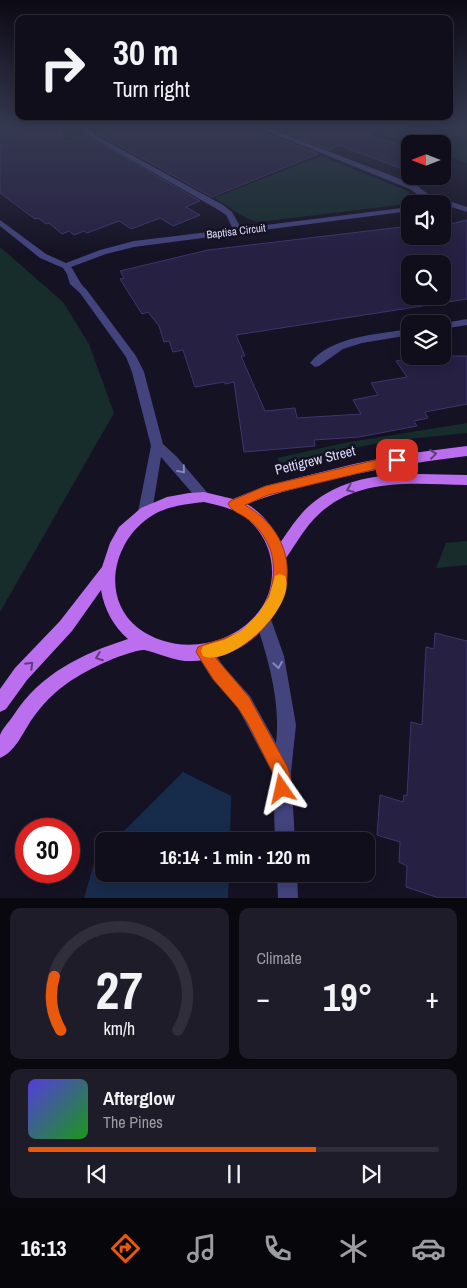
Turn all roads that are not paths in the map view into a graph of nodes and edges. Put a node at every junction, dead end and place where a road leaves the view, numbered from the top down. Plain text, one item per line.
1 (153, 169) edge
2 (367, 169) edge
3 (424, 195) edge
4 (451, 204) edge
5 (401, 210) edge
6 (467, 210) edge
7 (0, 222) edge
8 (238, 230) junction
9 (66, 266) junction
10 (467, 322) edge
11 (451, 325) edge
12 (401, 333) edge
13 (315, 363) dead end
14 (157, 446) junction
15 (467, 451) edge
16 (467, 480) edge
17 (204, 497) junction
18 (234, 504) junction
19 (145, 512) junction
20 (279, 556) junction
21 (107, 571) junction
22 (264, 619) junction
23 (145, 642) junction
24 (203, 652) junction
25 (0, 703) edge
26 (0, 749) edge
27 (282, 772) junction
28 (285, 832) edge
29 (287, 882) edge
30 (288, 898) edge

1 - 8 street
2 - 3 street
4 - 6 street
5 - 8 street, Baptisa Circuit
7 - 9 street
8 - 9 street, Baptisa Circuit
9 - 14 street
10 - 11 street
12 - 13 street
14 -> 17 street
14 - 19 street
18 -> 15 main road, Pettigrew Street
16 -> 20 main road
17 - 18 main road
17 - 19 main road
18 - 20 main road
19 - 21 main road
20 - 22 main road
21 - 23 main road
25 -> 21 main road
22 - 24 main road
22 -> 27 street
23 - 24 main road
23 -> 26 main road
24 - 27 street
27 - 28 street
29 - 30 street

